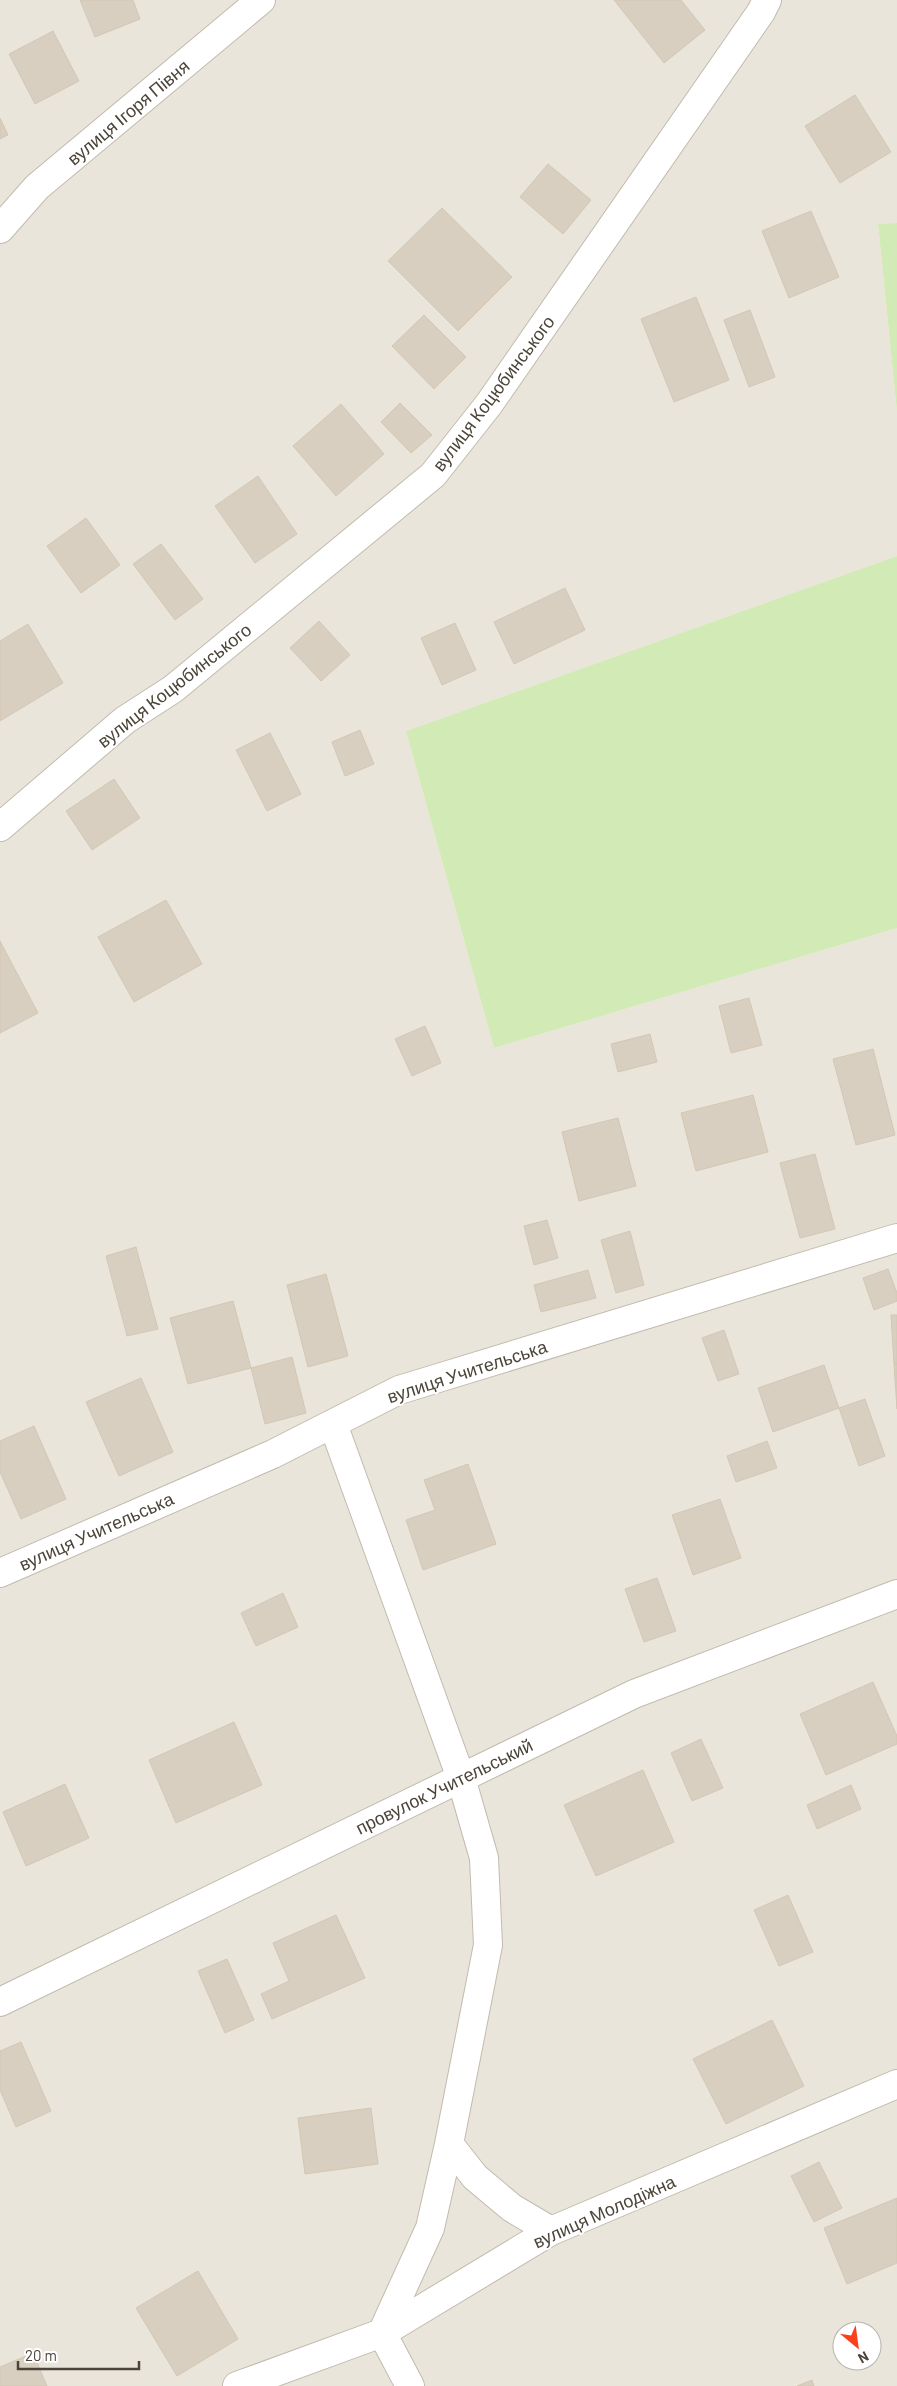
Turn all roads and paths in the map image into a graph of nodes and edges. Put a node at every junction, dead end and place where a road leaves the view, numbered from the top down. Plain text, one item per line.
1 (261, 0) edge
2 (767, 0) edge
3 (0, 229) edge
4 (0, 826) edge
5 (897, 1238) edge
6 (333, 1424) junction
7 (0, 1574) edge
8 (897, 1594) edge
9 (461, 1778) junction
10 (0, 2002) edge
11 (897, 2084) edge
12 (449, 2144) junction
13 (552, 2231) junction
14 (382, 2333) junction
15 (237, 2386) edge
16 (410, 2386) edge

1 - 3 street, вулиця Ігоря Півня
2 - 4 street, вулиця Коцюбинського
5 - 6 street, вулиця Учительська
6 - 7 street, вулиця Учительська
6 - 9 street
8 - 9 street, провулок Учительський
9 - 10 street, провулок Учительський
9 - 12 street
11 - 13 street, вулиця Молодіжна
12 - 13 street
12 - 14 street
13 - 14 street, вулиця Молодіжна
14 - 15 street, вулиця Молодіжна
14 - 16 street

